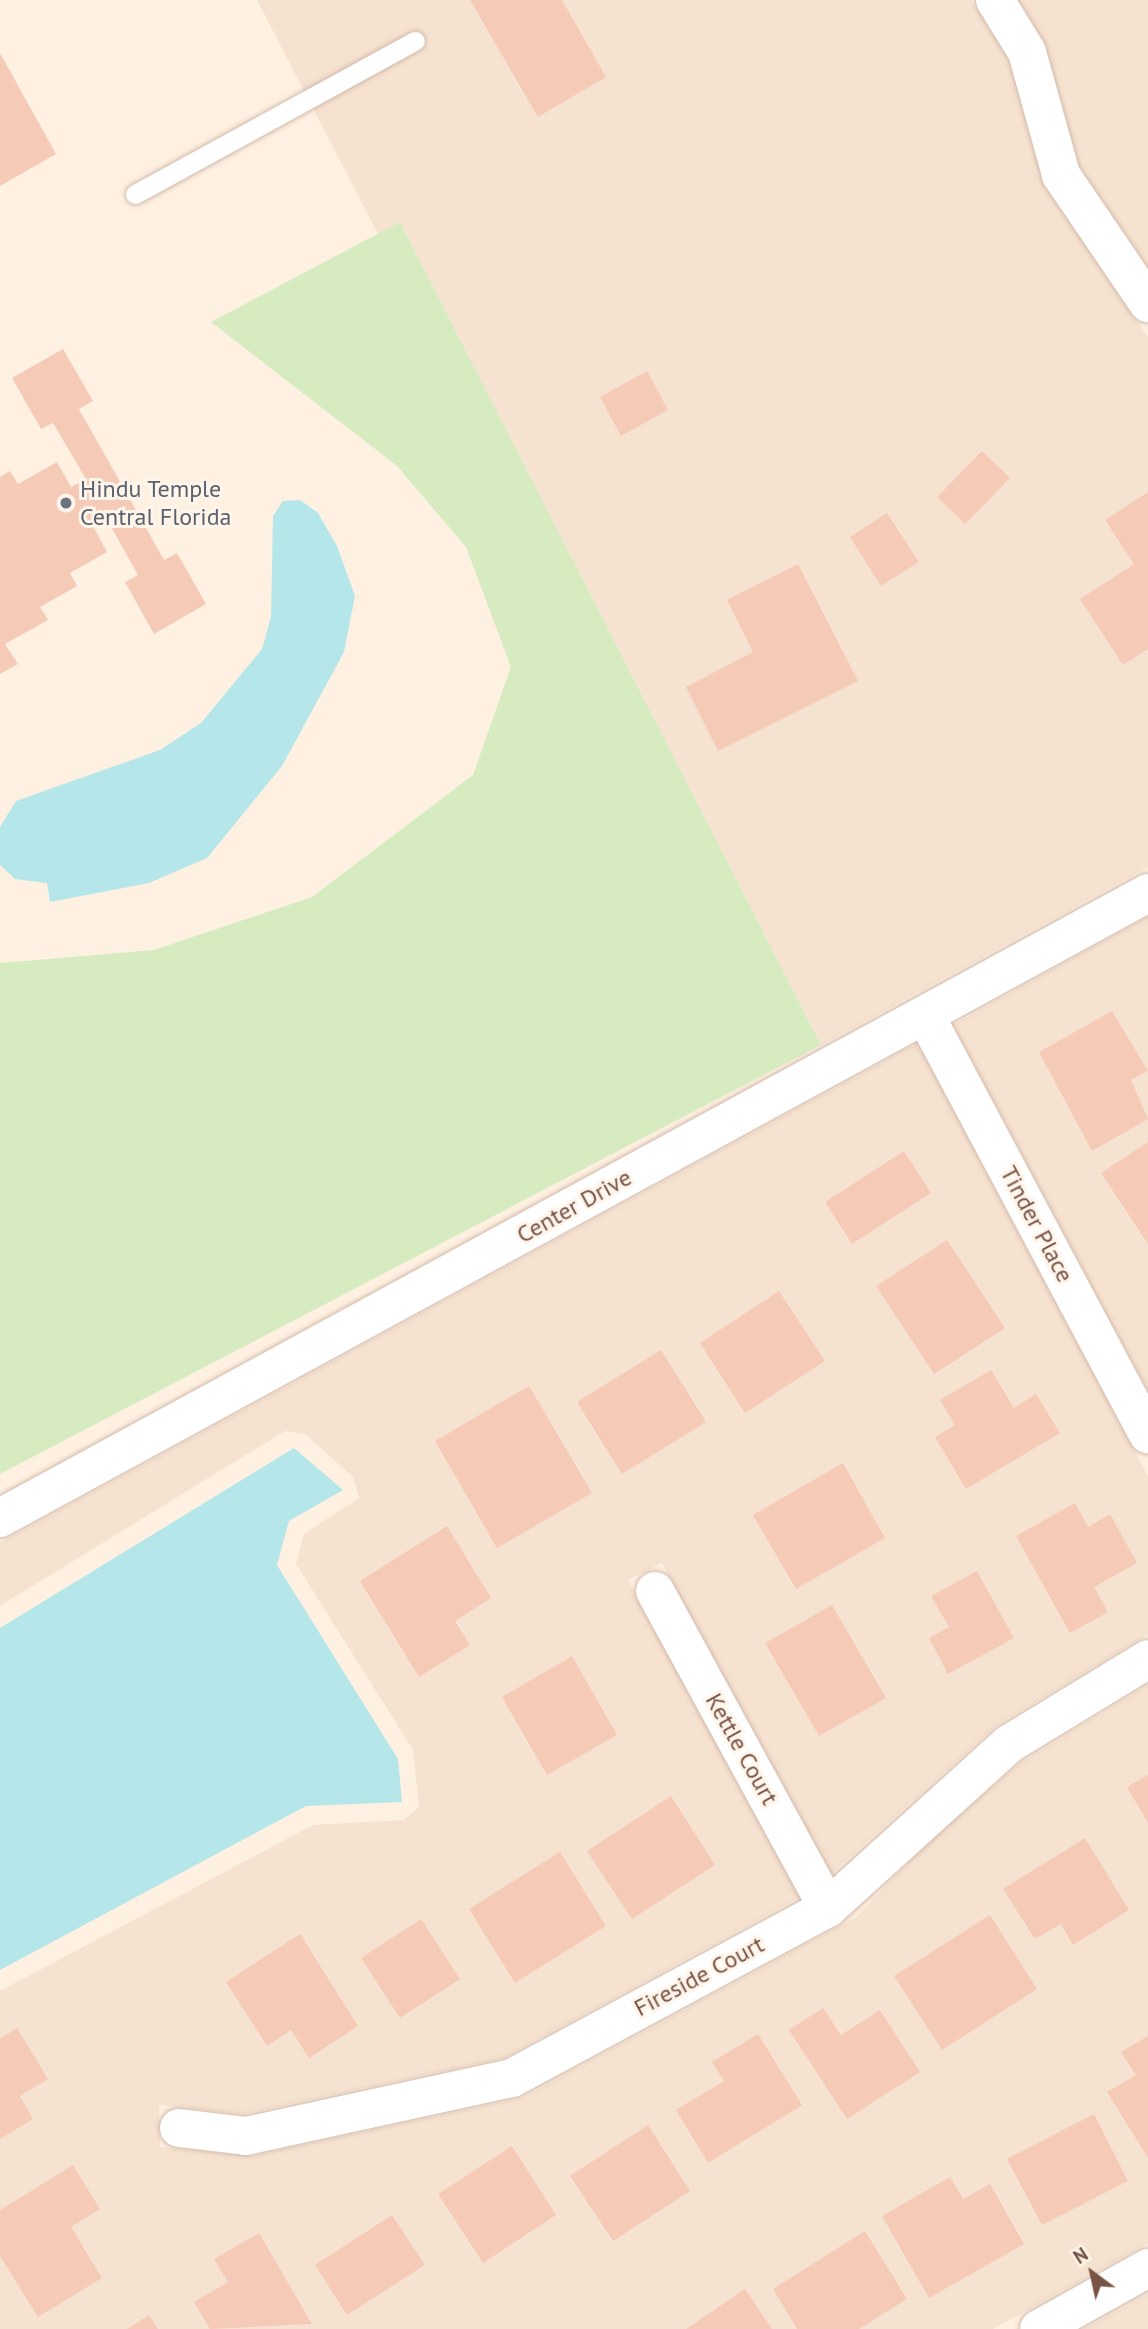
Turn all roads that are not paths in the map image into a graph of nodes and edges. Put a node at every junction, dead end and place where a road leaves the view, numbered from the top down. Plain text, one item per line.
1 (995, 0) edge
2 (415, 41) dead end
3 (135, 194) dead end
4 (1148, 303) edge
5 (1148, 893) edge
6 (925, 1015) junction
7 (1148, 1434) edge
8 (0, 1518) edge
9 (655, 1591) dead end
10 (1148, 1659) edge
11 (828, 1908) junction
12 (179, 2128) dead end
13 (1148, 2268) edge
14 (1039, 2329) edge

1 - 4 street
2 - 3 lane
5 - 6 street, Center Drive
6 - 7 street, Tinder Place
6 - 8 street, Center Drive
9 - 11 street, Kettle Court
10 - 11 street, Fireside Court
11 - 12 street, Fireside Court
13 - 14 street

